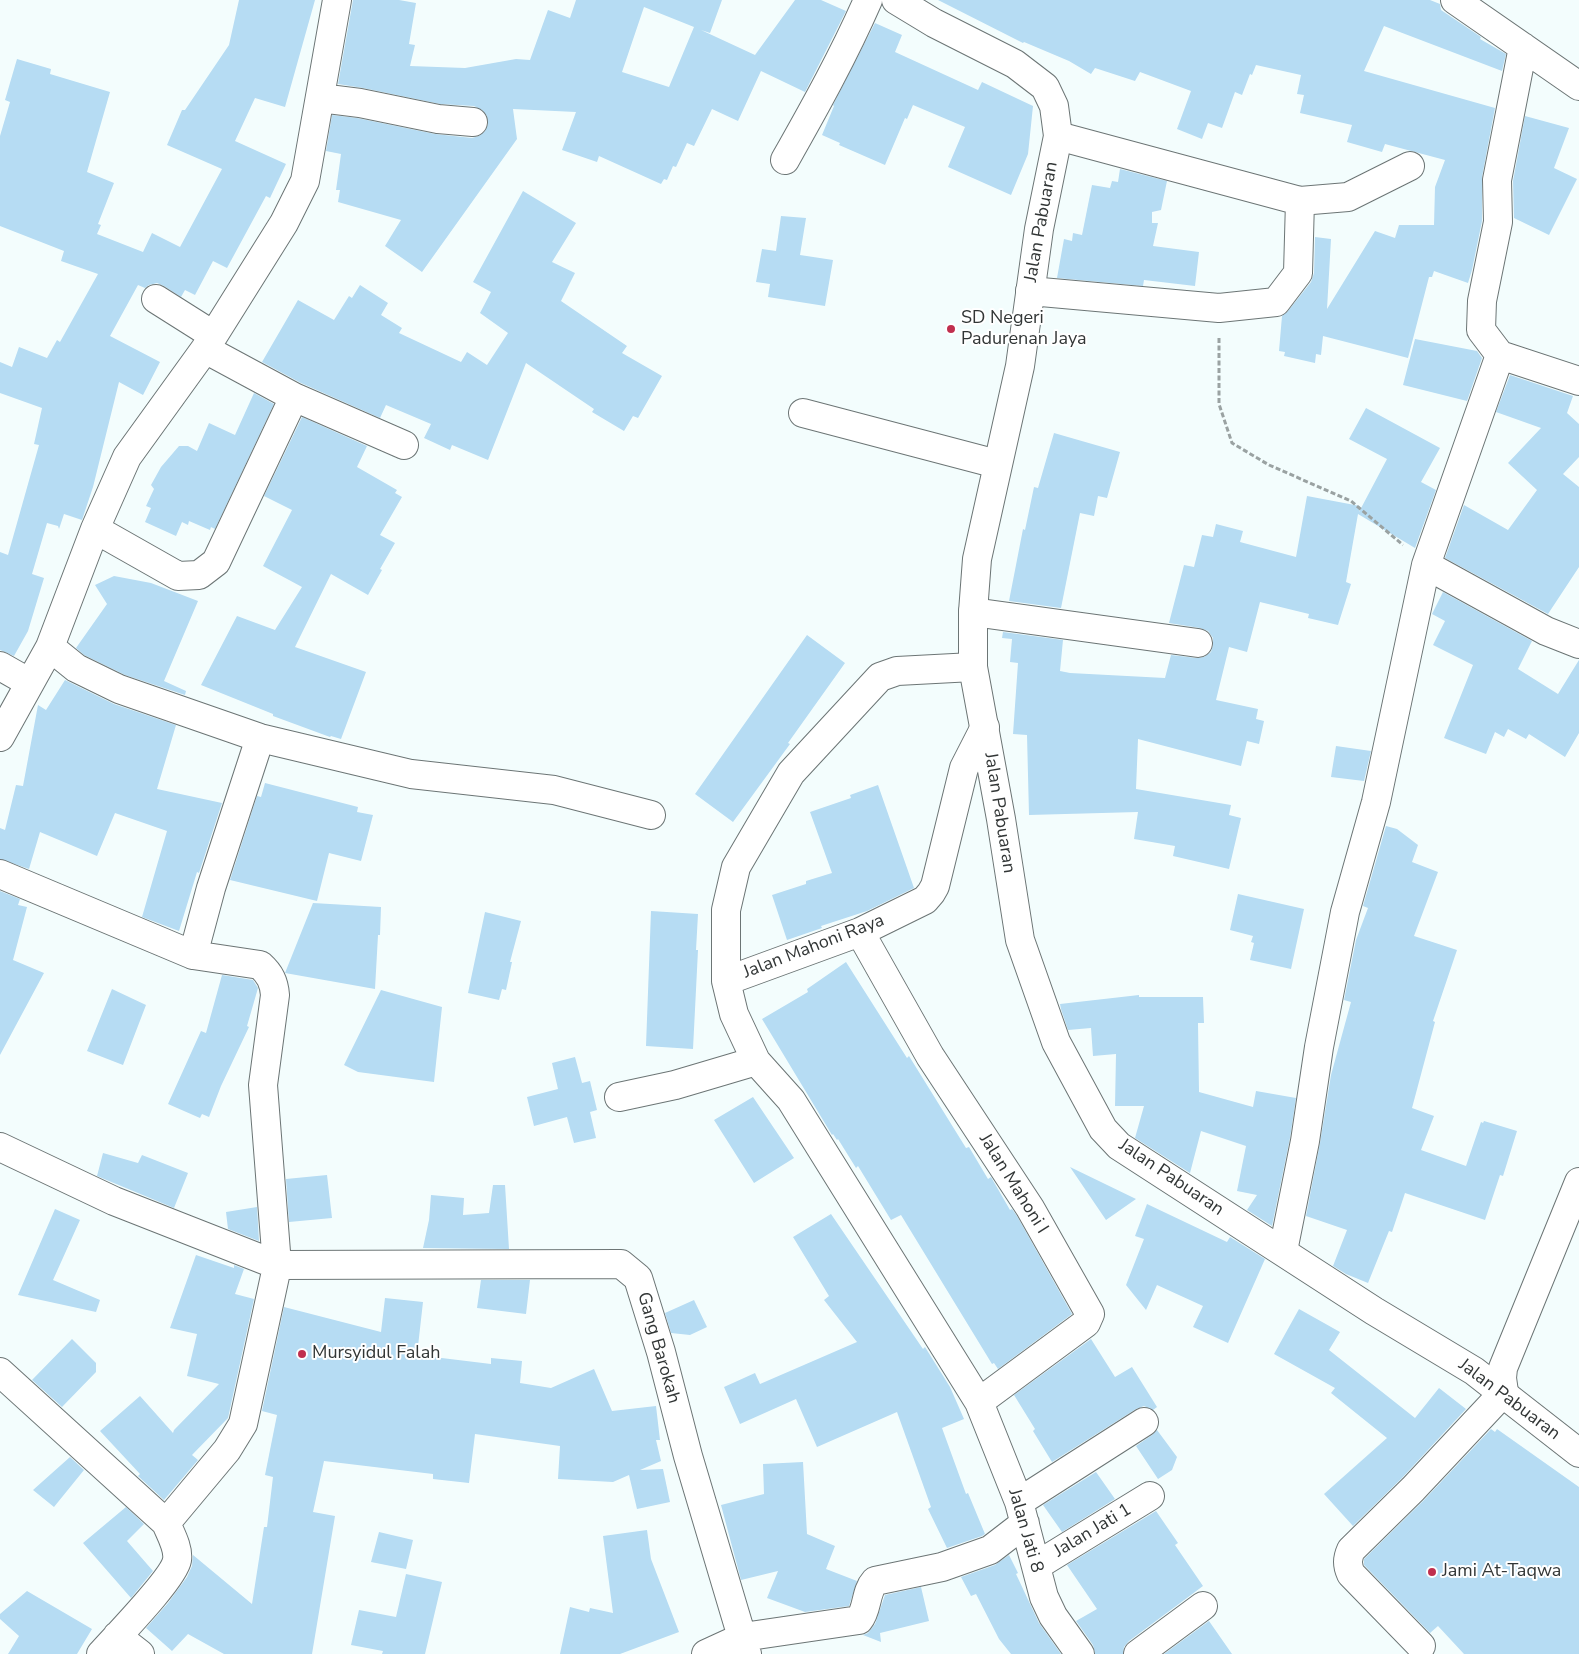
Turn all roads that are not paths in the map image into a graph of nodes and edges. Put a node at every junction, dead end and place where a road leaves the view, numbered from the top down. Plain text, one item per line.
1 (337, 0) edge
2 (868, 0) edge
3 (896, 0) edge
4 (1455, 0) edge
5 (1522, 47) junction
6 (1579, 86) edge
7 (320, 98) junction
8 (473, 122) dead end
9 (1058, 136) junction
10 (785, 160) dead end
11 (1410, 166) dead end
12 (1300, 201) junction
13 (1030, 291) junction
14 (156, 298) dead end
15 (209, 342) junction
16 (1500, 355) junction
17 (1579, 381) edge
18 (294, 397) junction
19 (803, 413) dead end
20 (404, 445) dead end
21 (997, 464) junction
22 (95, 529) junction
23 (1426, 565) junction
24 (973, 612) junction
25 (1198, 643) dead end
26 (1579, 644) edge
27 (50, 647) junction
28 (0, 666) edge
29 (973, 667) junction
30 (30, 683) junction
31 (985, 728) junction
32 (0, 737) edge
33 (260, 738) junction
34 (651, 815) dead end
35 (0, 874) edge
36 (860, 932) junction
37 (193, 955) junction
38 (726, 981) junction
39 (756, 1061) junction
40 (619, 1097) dead end
41 (0, 1147) edge
42 (1579, 1182) edge
43 (1283, 1251) junction
44 (277, 1265) junction
45 (0, 1372) edge
46 (1504, 1392) junction
47 (979, 1402) junction
48 (1144, 1422) dead end
49 (1579, 1453) edge
50 (1150, 1496) dead end
51 (1022, 1512) junction
52 (166, 1523) junction
53 (1036, 1566) junction
54 (1203, 1606) dead end
55 (109, 1645) edge
56 (745, 1646) edge
57 (1420, 1646) dead end
58 (140, 1654) edge
59 (706, 1654) edge
60 (1080, 1654) edge
61 (1138, 1654) edge

1 - 7 street
2 - 10 street
3 - 9 street, Jalan Pabuaran
4 - 5 street
5 - 6 street
5 - 16 street
7 - 8 street
7 - 15 street
9 - 12 street
9 - 13 street, Jalan Pabuaran
11 - 12 street
12 - 13 street
13 - 21 street, Jalan Pabuaran
14 - 15 street
15 - 18 street
15 - 22 street
16 - 17 street
16 - 23 street
18 - 20 street
18 - 22 street
19 - 21 street
21 - 24 street, Jalan Pabuaran
22 - 27 street
23 - 26 street
23 - 43 street
24 - 25 street
24 - 29 street, Jalan Pabuaran
27 - 30 street
27 - 33 street
28 - 30 street
29 - 31 street, Jalan Pabuaran
29 - 38 street, Jalan Jati 8
30 - 32 street
31 - 36 street, Jalan Mahoni Raya
31 - 43 street, Jalan Pabuaran
33 - 34 street
33 - 37 street
35 - 37 street
36 - 38 street, Jalan Mahoni Raya
36 - 47 street, Jalan Mahoni I
37 - 44 street
38 - 39 street, Jalan Jati 8
39 - 40 street
39 - 47 street, Jalan Jati 8
41 - 44 street
42 - 46 street
43 - 46 street, Jalan Pabuaran
44 - 52 street
44 - 56 street, Gang Barokah
45 - 52 street
46 - 49 street, Jalan Pabuaran
46 - 57 street
47 - 51 street, Jalan Jati 8
48 - 51 street
50 - 53 street, Jalan Jati 1
51 - 53 street, Jalan Jati 8
51 - 56 street
52 - 55 street
53 - 60 street, Jalan Jati 8
54 - 61 street
55 - 58 street
56 - 59 street

